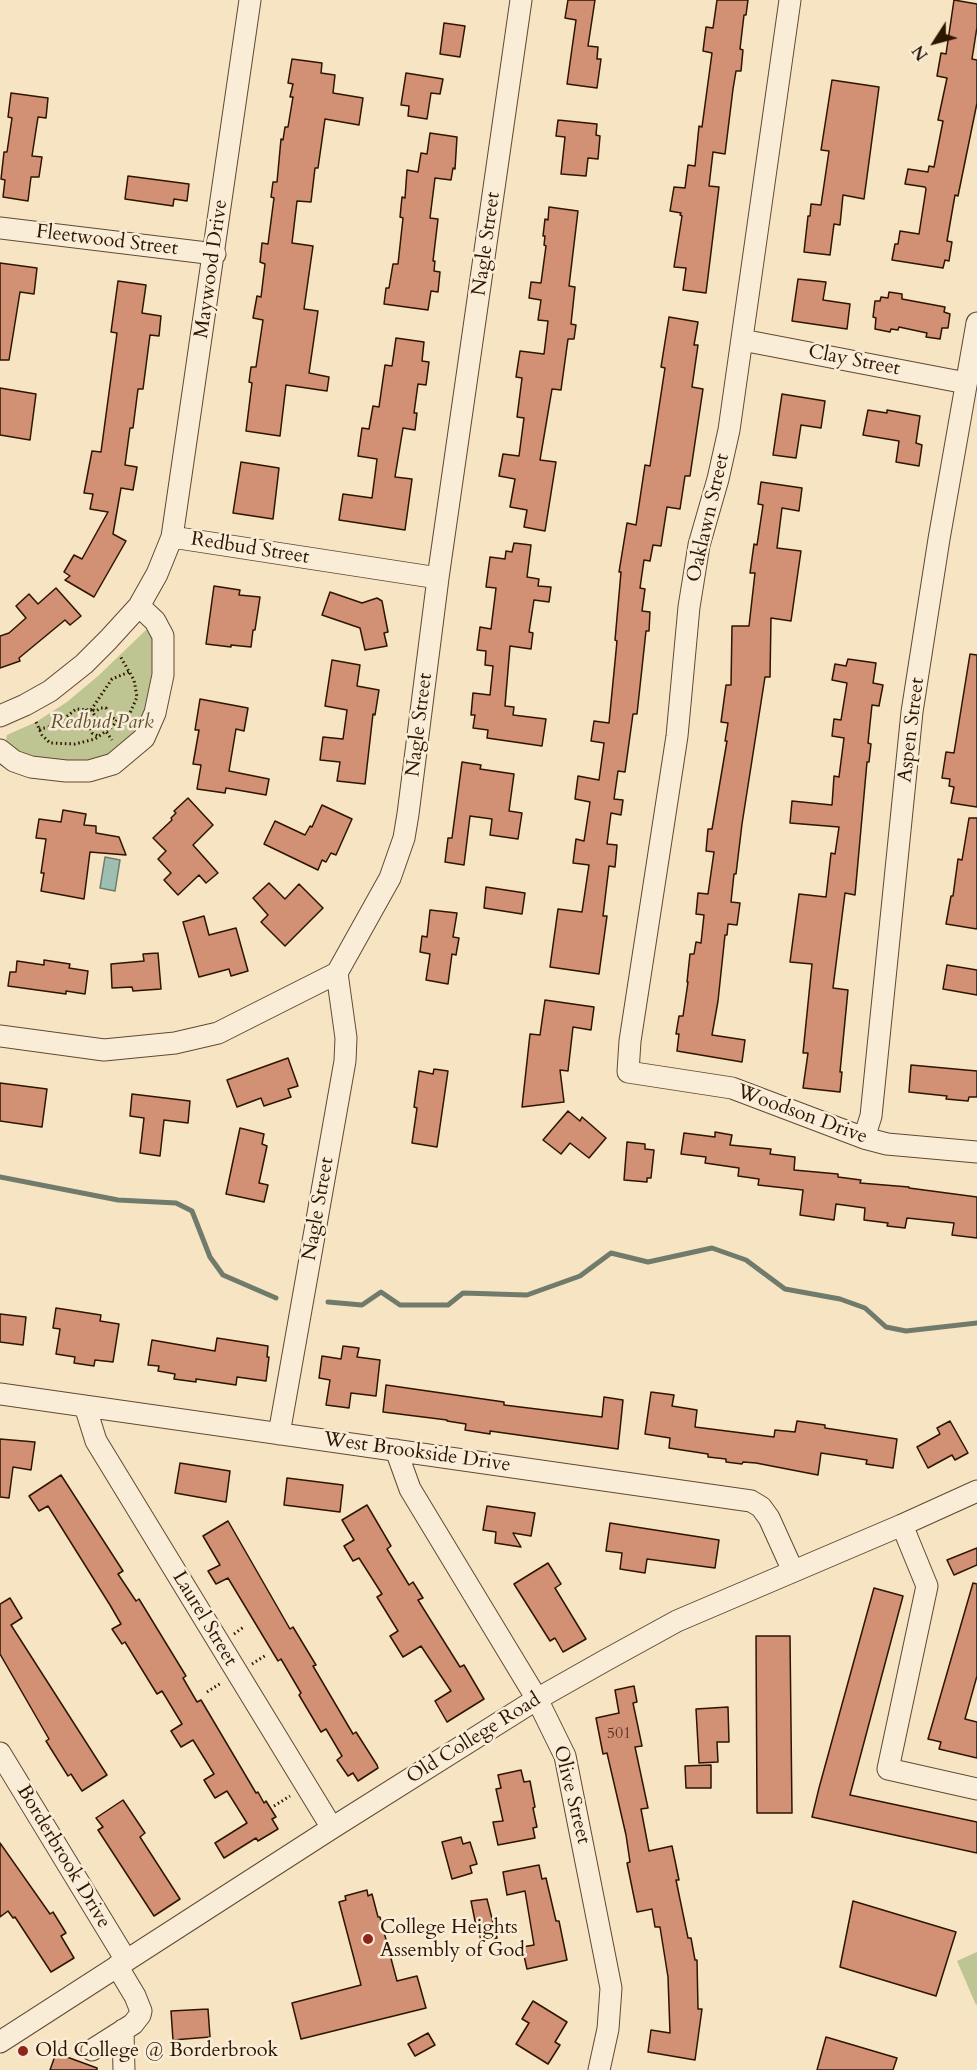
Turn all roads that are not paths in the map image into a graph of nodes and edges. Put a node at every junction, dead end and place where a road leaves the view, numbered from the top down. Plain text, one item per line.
1 (250, 0) edge
2 (522, 0) edge
3 (790, 0) edge
4 (0, 228) edge
5 (215, 254) junction
6 (977, 323) edge
7 (742, 340) junction
8 (966, 383) junction
9 (172, 537) junction
10 (438, 578) junction
11 (139, 606) junction
12 (0, 716) edge
13 (0, 750) edge
14 (337, 973) junction
15 (0, 1036) edge
16 (628, 1072) joint
17 (864, 1138) junction
18 (977, 1152) edge
19 (0, 1394) edge
20 (85, 1406) junction
21 (279, 1434) junction
22 (396, 1450) junction
23 (977, 1491) edge
24 (902, 1525) junction
25 (793, 1571) junction
26 (537, 1699) junction
27 (0, 1753) edge
28 (977, 1789) edge
29 (332, 1828) junction
30 (121, 1963) junction
31 (123, 2030) junction
32 (0, 2042) edge
33 (92, 2050) dead end
34 (124, 2070) edge
35 (599, 2070) edge

1 - 5 street, Maywood Drive
2 - 10 street, Nagle Street
3 - 7 street, Oaklawn Street
4 - 5 street, Fleetwood Street
5 - 9 street, Maywood Drive
6 - 8 street, Aspen Street
7 - 8 street, Clay Street
7 - 16 street, Oaklawn Street
8 - 17 street, Aspen Street
9 - 10 street, Redbud Street
9 - 11 street, Redbud Street
10 - 14 street, Nagle Street
11 - 12 street, Redbud Street
11 - 13 street
14 - 15 street
14 - 21 street, Nagle Street
16 - 17 street, Woodson Drive
17 - 18 street, Woodson Drive
19 - 20 street, West Brookside Drive
20 - 21 street, West Brookside Drive
20 - 29 street, Laurel Street
21 - 22 street, West Brookside Drive
22 - 25 street, West Brookside Drive
22 - 26 street, Olive Street
23 - 24 street, Old College Road
24 - 25 street, Old College Road
24 - 28 street
25 - 26 street, Old College Road
26 - 29 street, Old College Road
26 - 35 street, Olive Street
27 - 30 street, Borderbrook Drive
29 - 30 street, Old College Road
30 - 31 street, Borderbrook Drive
30 - 32 street, Old College Road
31 - 33 street
31 - 34 street

